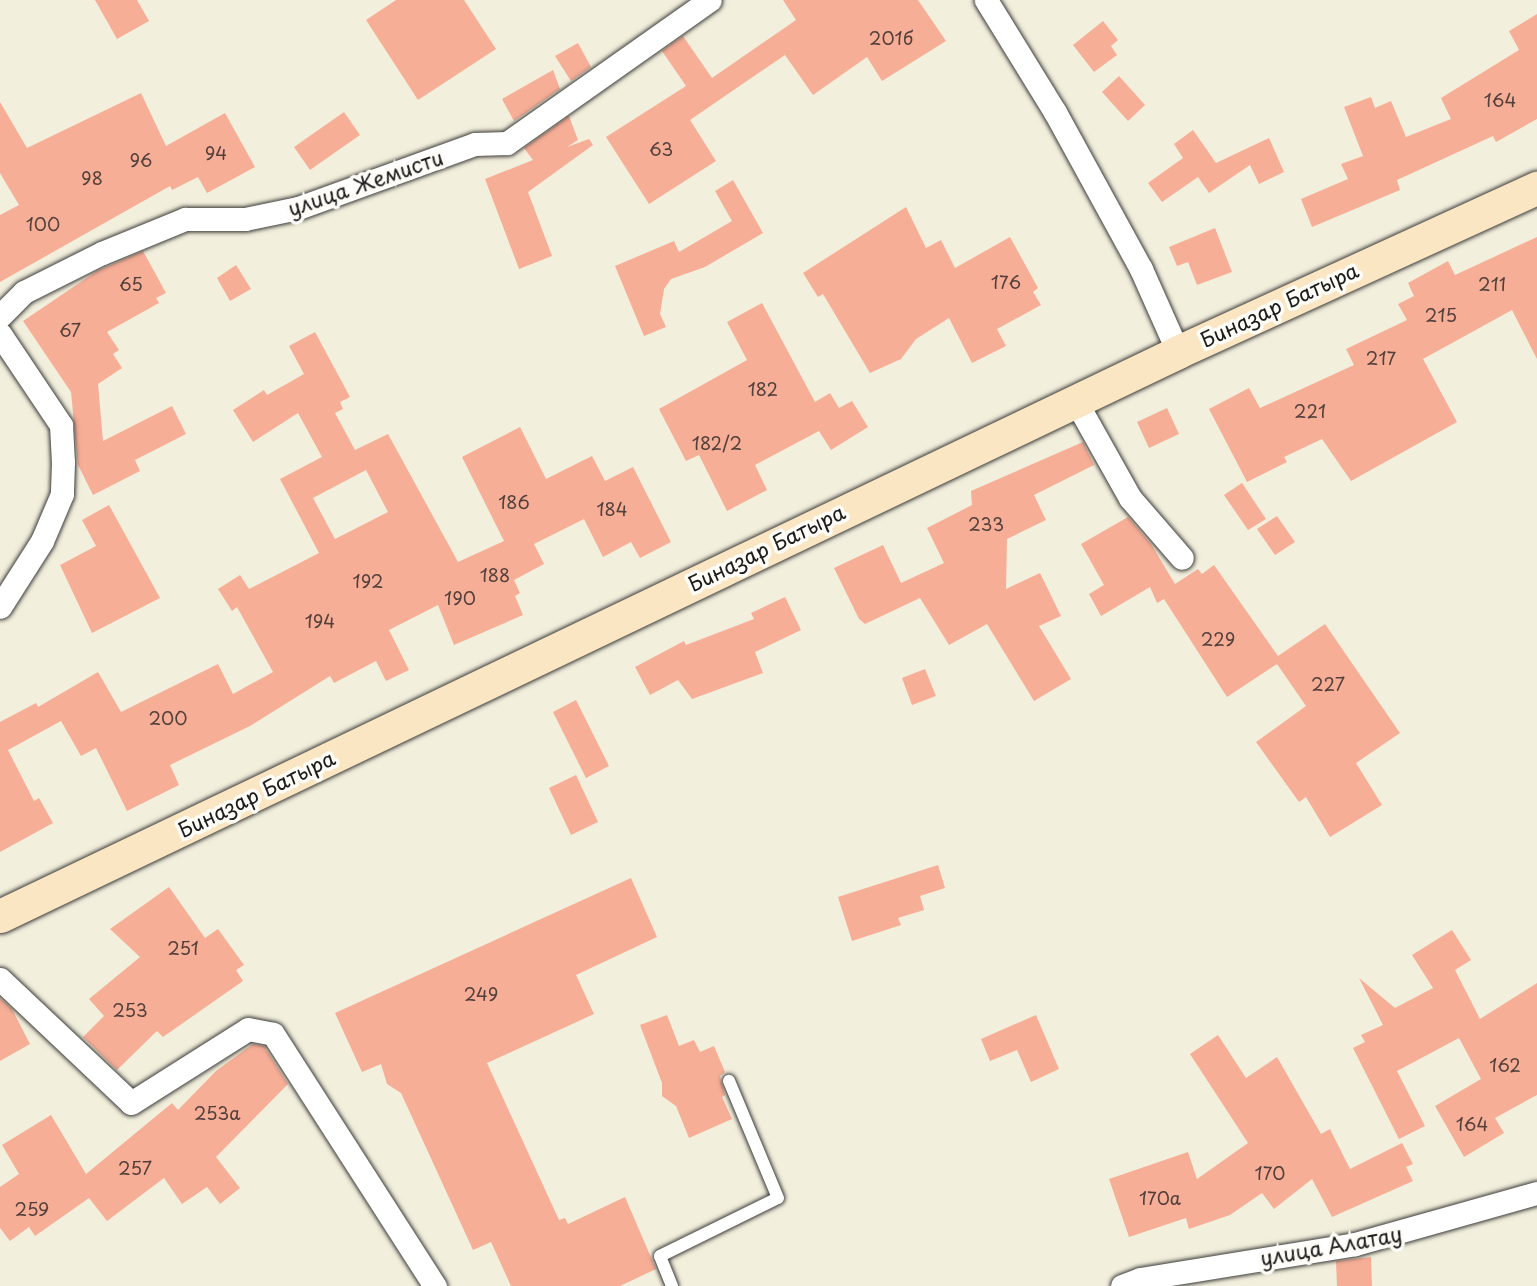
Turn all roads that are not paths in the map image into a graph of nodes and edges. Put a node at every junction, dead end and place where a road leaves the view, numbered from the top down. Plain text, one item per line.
1 (710, 0) edge
2 (986, 0) edge
3 (1537, 188) edge
4 (0, 316) edge
5 (0, 334) edge
6 (1178, 352) junction
7 (1075, 400) junction
8 (1182, 558) dead end
9 (0, 607) edge
10 (0, 916) edge
11 (0, 979) edge
12 (729, 1082) dead end
13 (1537, 1193) edge
14 (435, 1286) edge
15 (672, 1286) edge
16 (1122, 1286) edge

1 - 4 street, улица Жемисти
2 - 6 street
3 - 6 street, Биназар Батыра
5 - 9 street
6 - 7 street, Биназар Батыра
7 - 8 street
7 - 10 street, Биназар Батыра
11 - 14 street
12 - 15 lane
13 - 16 street, улица Алатау

